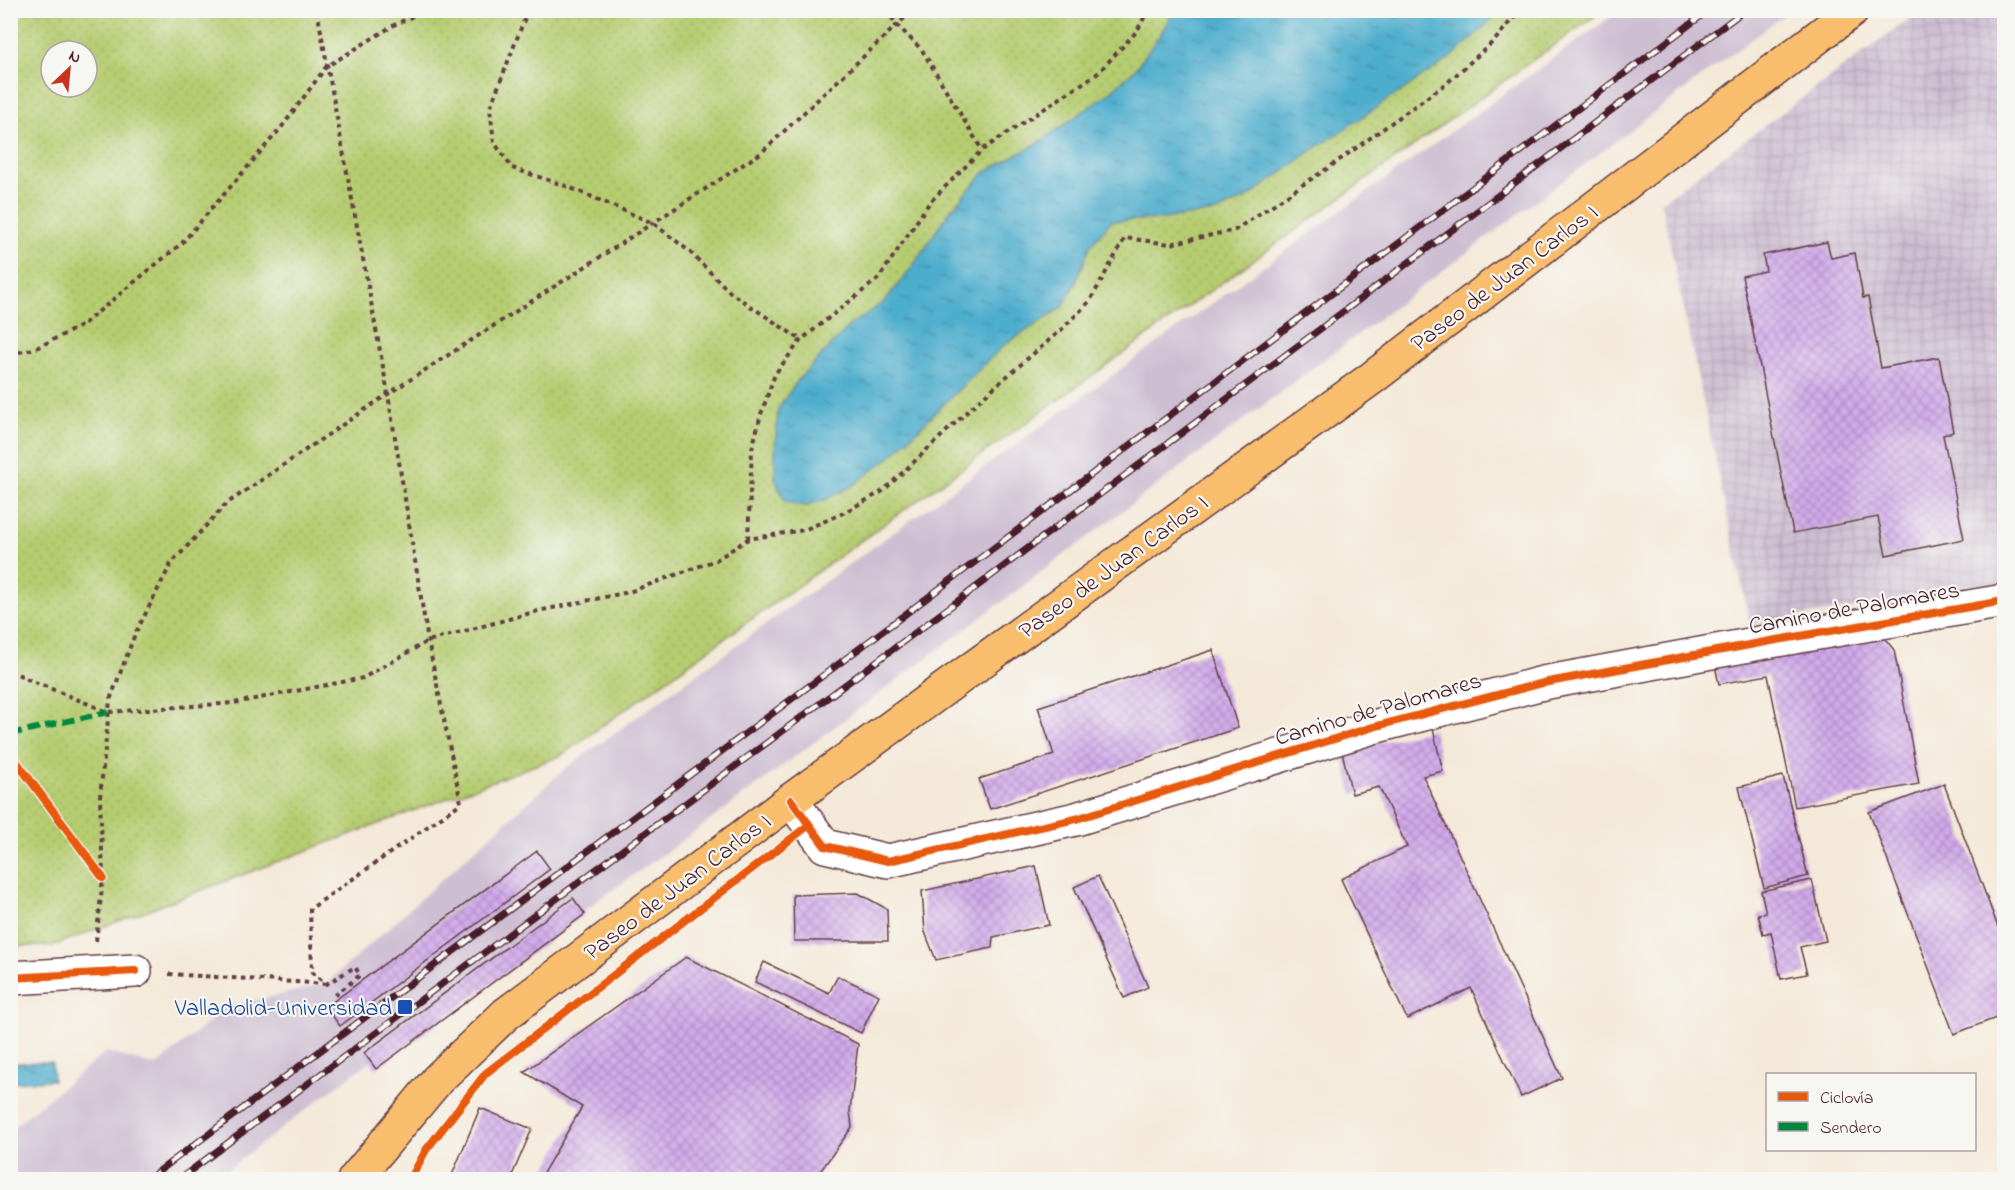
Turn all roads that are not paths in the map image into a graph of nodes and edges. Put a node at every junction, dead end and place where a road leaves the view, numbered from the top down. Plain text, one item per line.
1 (1853, 10) edge
2 (2004, 601) edge
3 (791, 800) junction
4 (135, 971) road end
5 (10, 978) edge
6 (390, 1139) junction
7 (354, 1179) edge
8 (374, 1179) edge

1 - 3 main road, Paseo de Juan Carlos I
2 - 3 street, Camino de Palomares
3 - 6 main road, Paseo de Juan Carlos I
4 - 5 street
6 - 7 main road, Paseo de Juan Carlos I
6 - 8 main road, Paseo de Juan Carlos I

